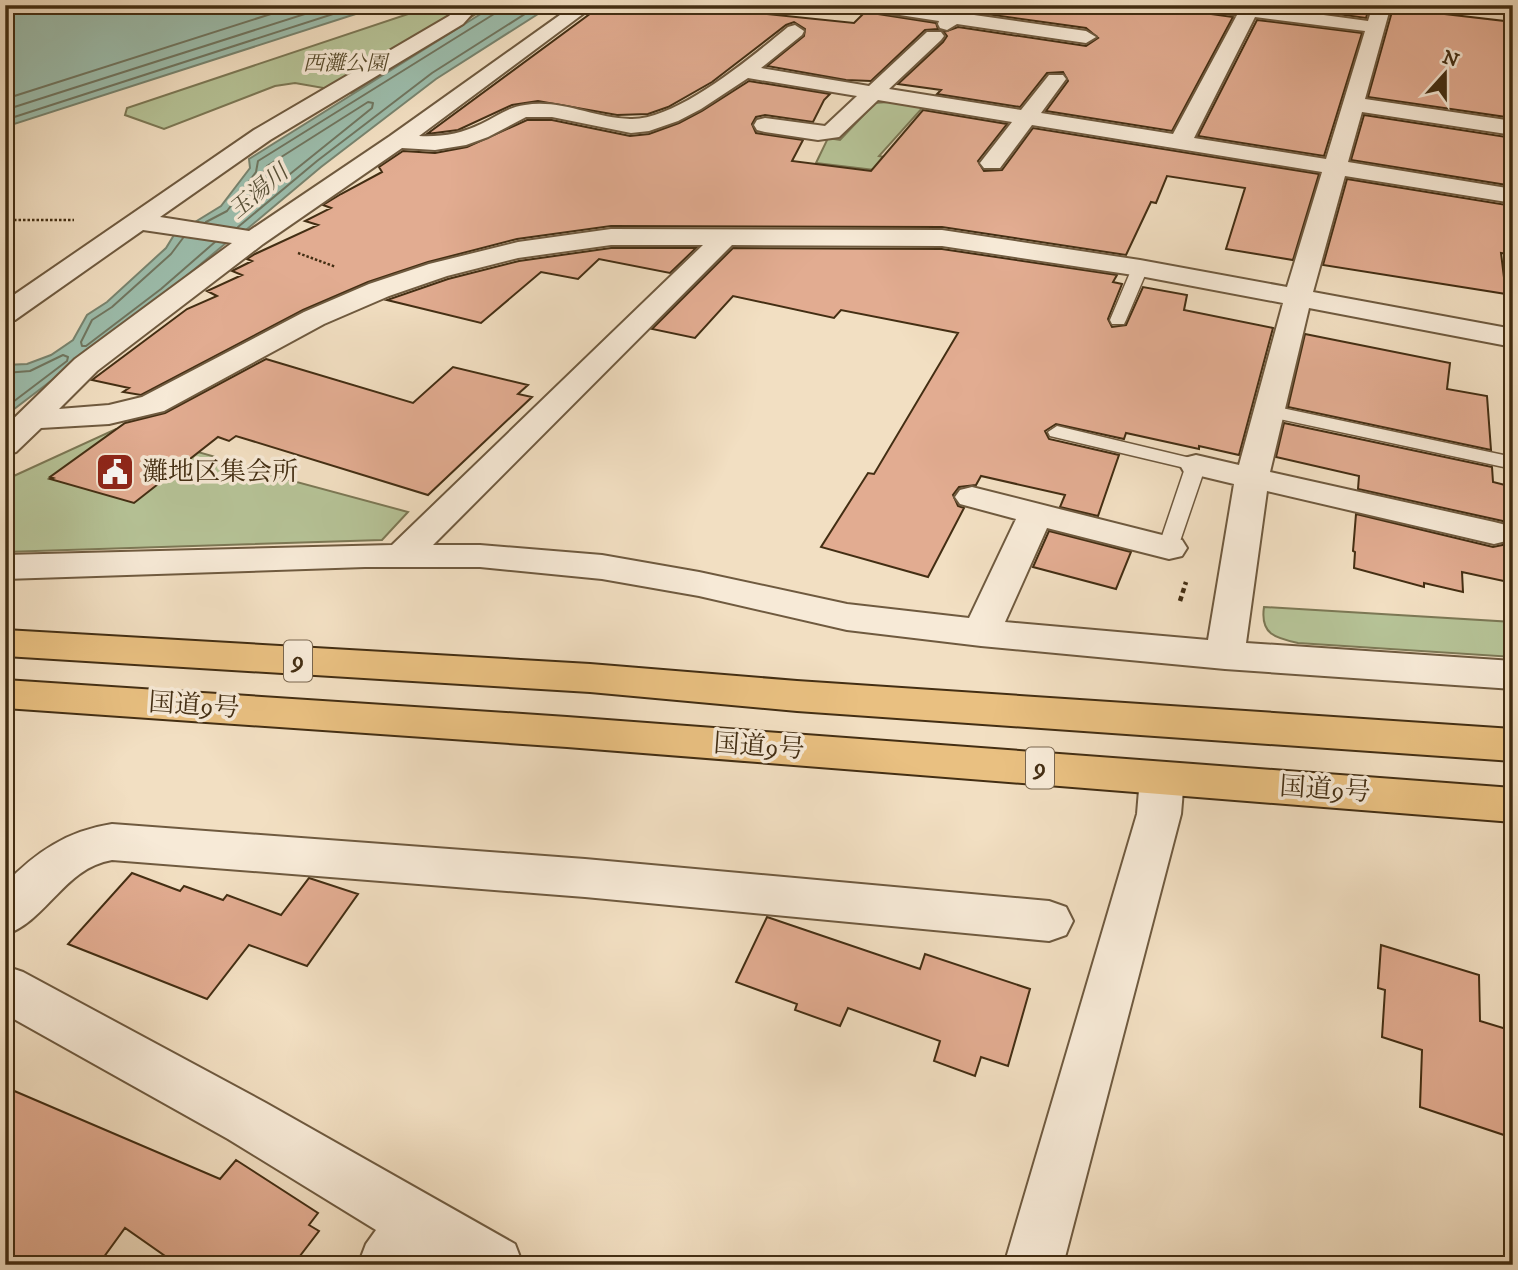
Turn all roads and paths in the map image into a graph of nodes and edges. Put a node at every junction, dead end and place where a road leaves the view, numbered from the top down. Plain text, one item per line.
1 (471, 5) edge
2 (586, 5) edge
3 (867, 5) edge
4 (1204, 5) edge
5 (1248, 12) junction
6 (1378, 16) edge
7 (950, 21) edge
8 (795, 31) dead end
9 (1086, 37) dead end
10 (746, 72) junction
11 (1056, 79) dead end
12 (875, 94) junction
13 (1353, 104) junction
14 (1027, 118) junction
15 (765, 125) dead end
16 (1513, 128) edge
17 (398, 141) junction
18 (1180, 142) junction
19 (992, 163) dead end
20 (1335, 168) junction
21 (1513, 196) edge
22 (139, 222) junction
23 (727, 236) junction
24 (247, 238) junction
25 (1140, 268) junction
26 (379, 290) junction
27 (1298, 297) junction
28 (5, 314) edge
29 (1118, 320) dead end
30 (1513, 338) edge
31 (1268, 411) junction
32 (33, 418) junction
33 (1057, 432) dead end
34 (5, 445) edge
35 (1513, 463) edge
36 (1196, 465) junction
37 (1252, 477) junction
38 (972, 497) dead end
39 (1036, 514) junction
40 (1494, 533) dead end
41 (1168, 548) joint
42 (401, 556) junction
43 (5, 566) edge
44 (981, 633) junction
45 (5, 643) edge
46 (1225, 655) junction
47 (1513, 675) edge
48 (5, 694) edge
49 (1513, 745) edge
50 (1162, 778) junction
51 (1513, 805) edge
52 (5, 915) edge
53 (1049, 921) dead end
54 (5, 988) edge
55 (402, 1243) edge
56 (494, 1265) edge
57 (1033, 1265) edge

1 - 22 street
2 - 17 street
3 - 7 street
4 - 5 street
5 - 6 street
5 - 18 street
6 - 13 street
7 - 9 street
7 - 12 street
8 - 10 street
10 - 12 street
10 - 17 street
11 - 14 street
12 - 14 street
12 - 15 street
13 - 16 street
13 - 20 street
14 - 18 street
14 - 19 street
17 - 24 street
18 - 20 street
20 - 21 street
20 - 27 street
22 - 24 street
22 - 28 street
23 - 25 street
23 - 26 street
23 - 42 street
24 - 26 path
24 - 32 street
25 - 27 street
25 - 29 lane
26 - 32 street
27 - 30 street
27 - 31 street
31 - 35 lane
31 - 37 street
32 - 34 street
33 - 36 lane
36 - 37 street
36 - 41 lane
37 - 40 street
37 - 46 street
38 - 39 street
39 - 41 street
39 - 44 street
42 - 43 street
42 - 44 street
44 - 46 street
45 - 49 highway, 国道9号 / 9
46 - 47 street
48 - 50 highway, 国道9号 / 9
50 - 51 highway, 国道9号 / 9
50 - 57 street
52 - 53 street
54 - 55 street
55 - 56 street

